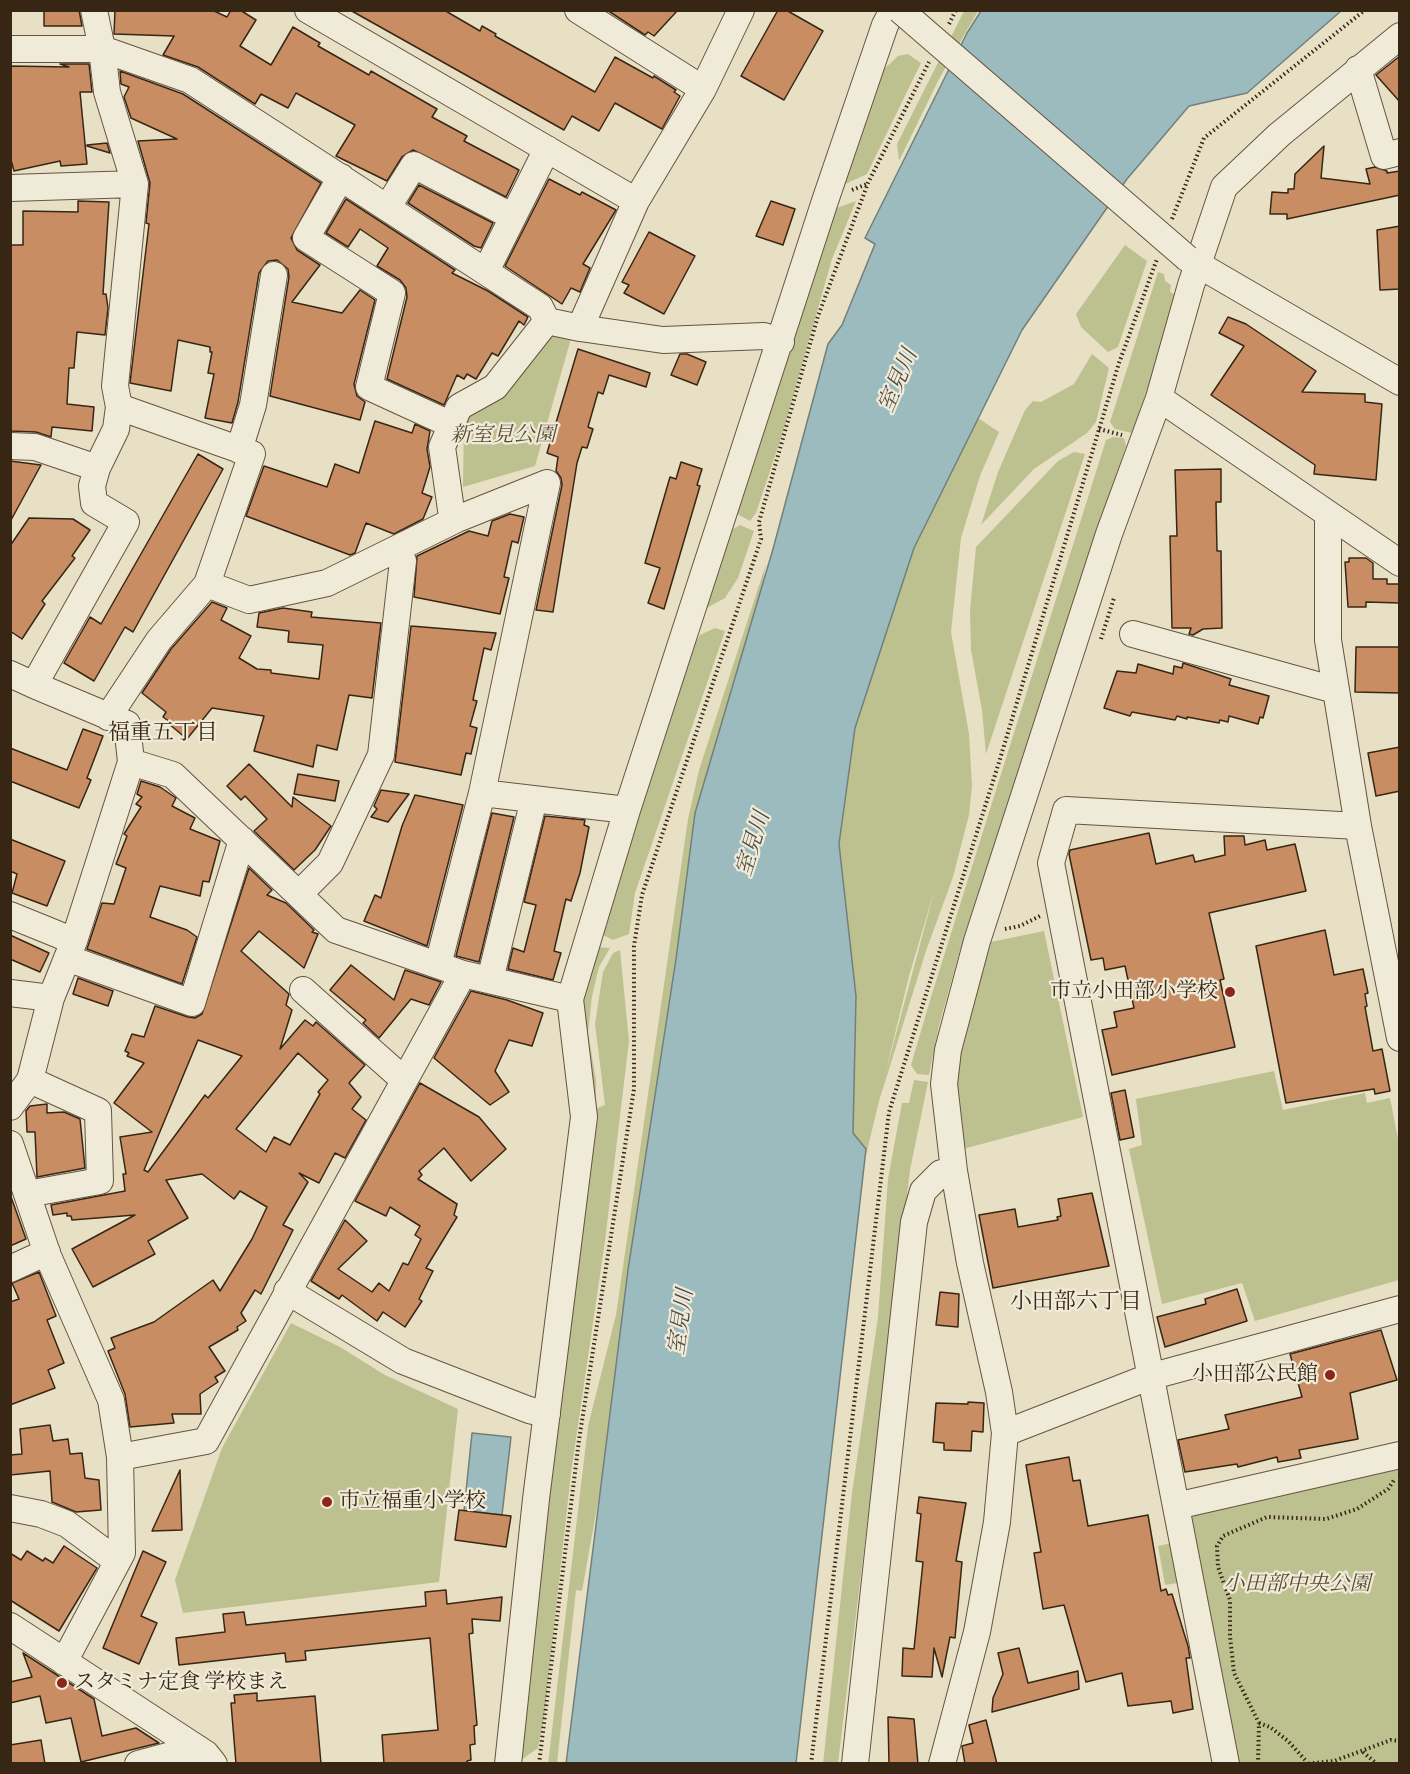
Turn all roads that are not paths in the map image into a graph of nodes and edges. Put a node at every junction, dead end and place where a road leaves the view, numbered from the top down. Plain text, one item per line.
1 (94, 10) edge
2 (308, 10) edge
3 (578, 10) edge
4 (741, 10) edge
5 (893, 10) edge
6 (900, 10) edge
7 (1400, 36) edge
8 (10, 49) edge
9 (102, 49) junction
10 (1358, 69) junction
11 (703, 89) junction
12 (547, 149) junction
13 (1400, 152) edge
14 (341, 177) junction
15 (135, 184) junction
16 (10, 188) edge
17 (636, 201) junction
18 (387, 208) junction
19 (513, 217) junction
20 (1193, 261) junction
21 (486, 272) junction
22 (274, 275) dead end
23 (547, 321) junction
24 (580, 328) junction
25 (781, 342) junction
26 (1400, 382) edge
27 (1159, 398) junction
28 (119, 407) junction
29 (452, 425) junction
30 (10, 446) edge
31 (239, 450) junction
32 (97, 468) junction
33 (1328, 516) junction
34 (457, 519) junction
35 (396, 549) junction
36 (1400, 562) edge
37 (207, 584) junction
38 (1133, 634) dead end
39 (10, 674) edge
40 (34, 685) junction
41 (1335, 690) junction
42 (108, 717) junction
43 (131, 762) junction
44 (482, 793) junction
45 (534, 799) junction
46 (627, 810) junction
47 (1358, 826) junction
48 (242, 840) junction
49 (299, 894) junction
50 (10, 915) edge
51 (70, 950) junction
52 (438, 965) junction
53 (463, 974) junction
54 (490, 980) junction
55 (303, 990) dead end
56 (10, 993) edge
57 (51, 998) junction
58 (570, 999) junction
59 (1400, 1038) edge
60 (30, 1080) junction
61 (404, 1080) junction
62 (10, 1107) edge
63 (10, 1144) edge
64 (954, 1171) junction
65 (27, 1194) junction
66 (47, 1252) junction
67 (10, 1269) edge
68 (286, 1291) junction
69 (1400, 1309) edge
70 (1149, 1377) junction
71 (547, 1414) junction
72 (1005, 1433) junction
73 (1400, 1455) edge
74 (120, 1457) junction
75 (1176, 1506) junction
76 (10, 1508) edge
77 (117, 1561) junction
78 (10, 1626) edge
79 (61, 1659) junction
80 (206, 1756) edge
81 (138, 1764) edge
82 (508, 1764) edge
83 (855, 1764) edge
84 (942, 1764) edge
85 (1226, 1764) edge

1 - 9 street
2 - 12 street
3 - 11 street
4 - 11 street
5 - 25 street
6 - 20 street, bridge
7 - 10 street
8 - 9 street
9 - 14 street
9 - 15 street
10 - 13 street
10 - 20 street
11 - 17 street
12 - 17 street
12 - 19 street
14 - 18 street
14 - 29 street
15 - 16 street
15 - 28 street
17 - 24 street
18 - 19 street
18 - 21 street
19 - 21 street
20 - 26 street
20 - 27 street
21 - 23 street
22 - 31 street
23 - 24 street
23 - 29 street
24 - 25 street
25 - 46 street
27 - 33 street
27 - 64 street
28 - 31 street
28 - 32 street
29 - 34 street
30 - 32 street
31 - 37 street
32 - 40 street
33 - 36 street
33 - 41 street
34 - 35 street
34 - 44 street
35 - 37 street
35 - 49 street
37 - 42 street
38 - 41 street
39 - 40 street
40 - 42 street
41 - 47 street
42 - 43 street
43 - 48 street
43 - 51 street
44 - 45 street
44 - 52 street
45 - 46 street
45 - 54 street
46 - 58 street
47 - 59 street
47 - 70 street
48 - 49 street
48 - 51 street
49 - 52 street
50 - 51 street
51 - 57 street
52 - 53 street
53 - 54 street
53 - 61 street
54 - 58 street
55 - 61 street
56 - 57 street
57 - 60 street
58 - 71 street
60 - 62 street
60 - 65 street
61 - 68 street
63 - 65 street
64 - 72 street
64 - 83 street
65 - 66 street
66 - 67 street
66 - 74 street
68 - 71 street
68 - 74 street
69 - 70 street
70 - 72 street
70 - 75 street
71 - 82 street
72 - 84 street
73 - 75 street
74 - 77 street
75 - 85 street
76 - 77 street
77 - 79 street
78 - 79 street
79 - 80 street
80 - 81 street

